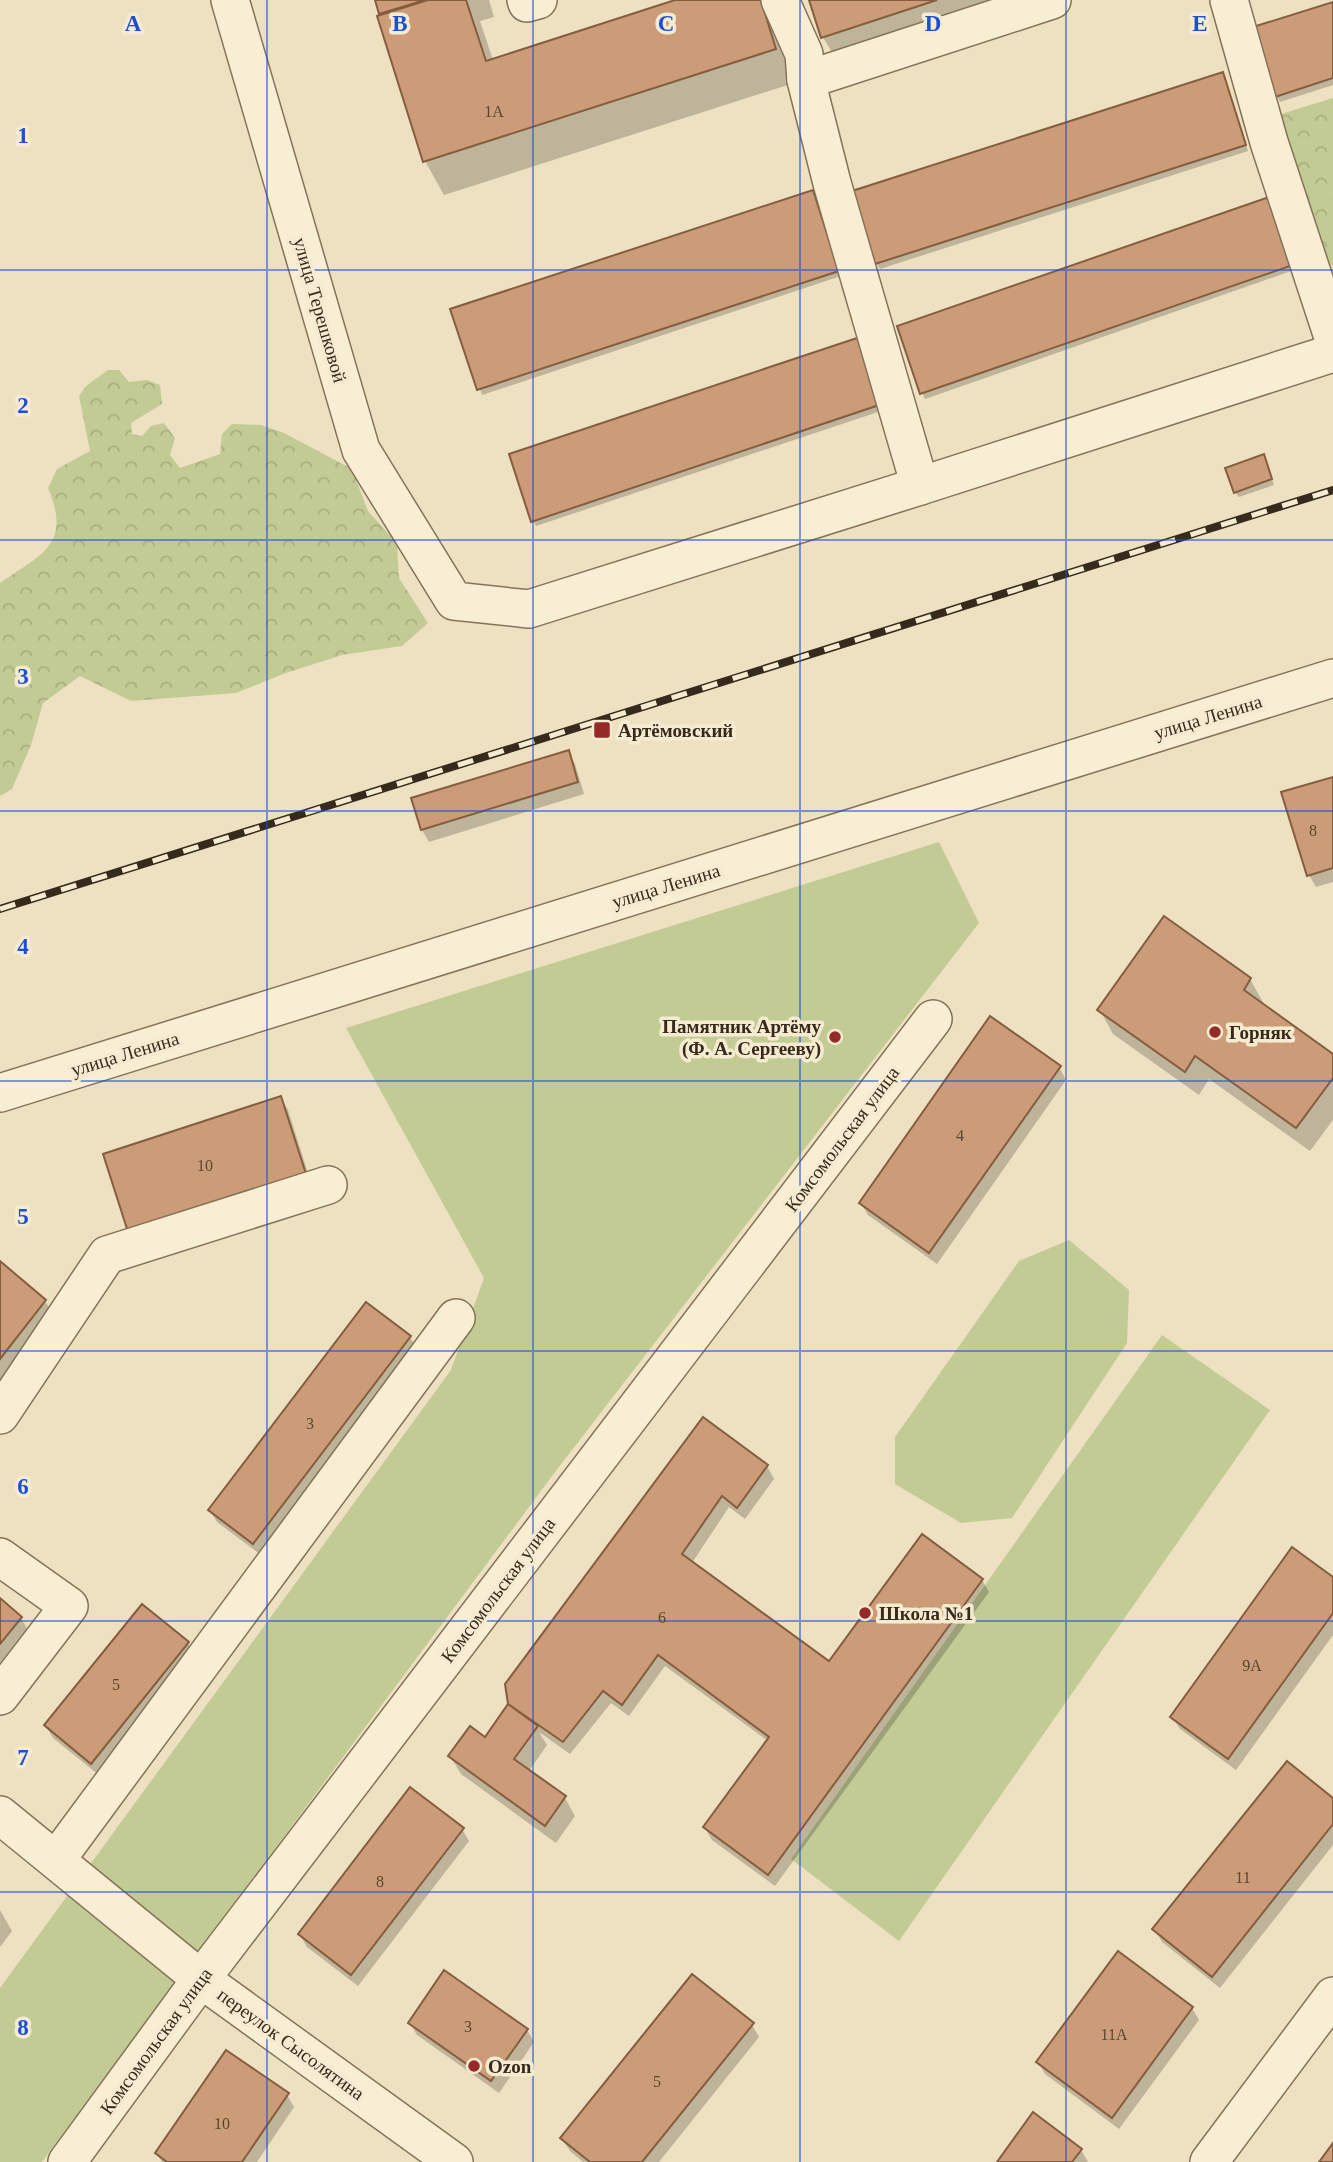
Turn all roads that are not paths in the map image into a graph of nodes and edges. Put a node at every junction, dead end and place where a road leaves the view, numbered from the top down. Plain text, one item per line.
1 (230, 0) edge
2 (526, 0) edge
3 (538, 0) edge
4 (780, 0) edge
5 (1052, 0) edge
6 (1229, 0) edge
7 (806, 80) junction
8 (1333, 337) edge
9 (1333, 352) edge
10 (920, 486) junction
11 (1333, 678) edge
12 (933, 1019) dead end
13 (0, 1093) edge
14 (328, 1185) dead end
15 (456, 1318) dead end
16 (0, 1415) edge
17 (0, 1558) edge
18 (0, 1696) edge
19 (0, 1815) edge
20 (56, 1860) junction
21 (201, 1979) junction
22 (1333, 1996) edge
23 (67, 2162) edge
24 (454, 2162) edge
25 (1209, 2162) edge

1 - 10 street, улица Терешковой
2 - 3 street
4 - 7 street
5 - 7 street
6 - 8 street
7 - 10 street
9 - 10 street
11 - 13 street, улица Ленина
12 - 21 street, Комсомольская улица
14 - 16 street
15 - 20 street
17 - 18 street
19 - 20 street, переулок Сысолятина
20 - 21 street, переулок Сысолятина
21 - 23 street, Комсомольская улица
21 - 24 street, переулок Сысолятина
22 - 25 street

